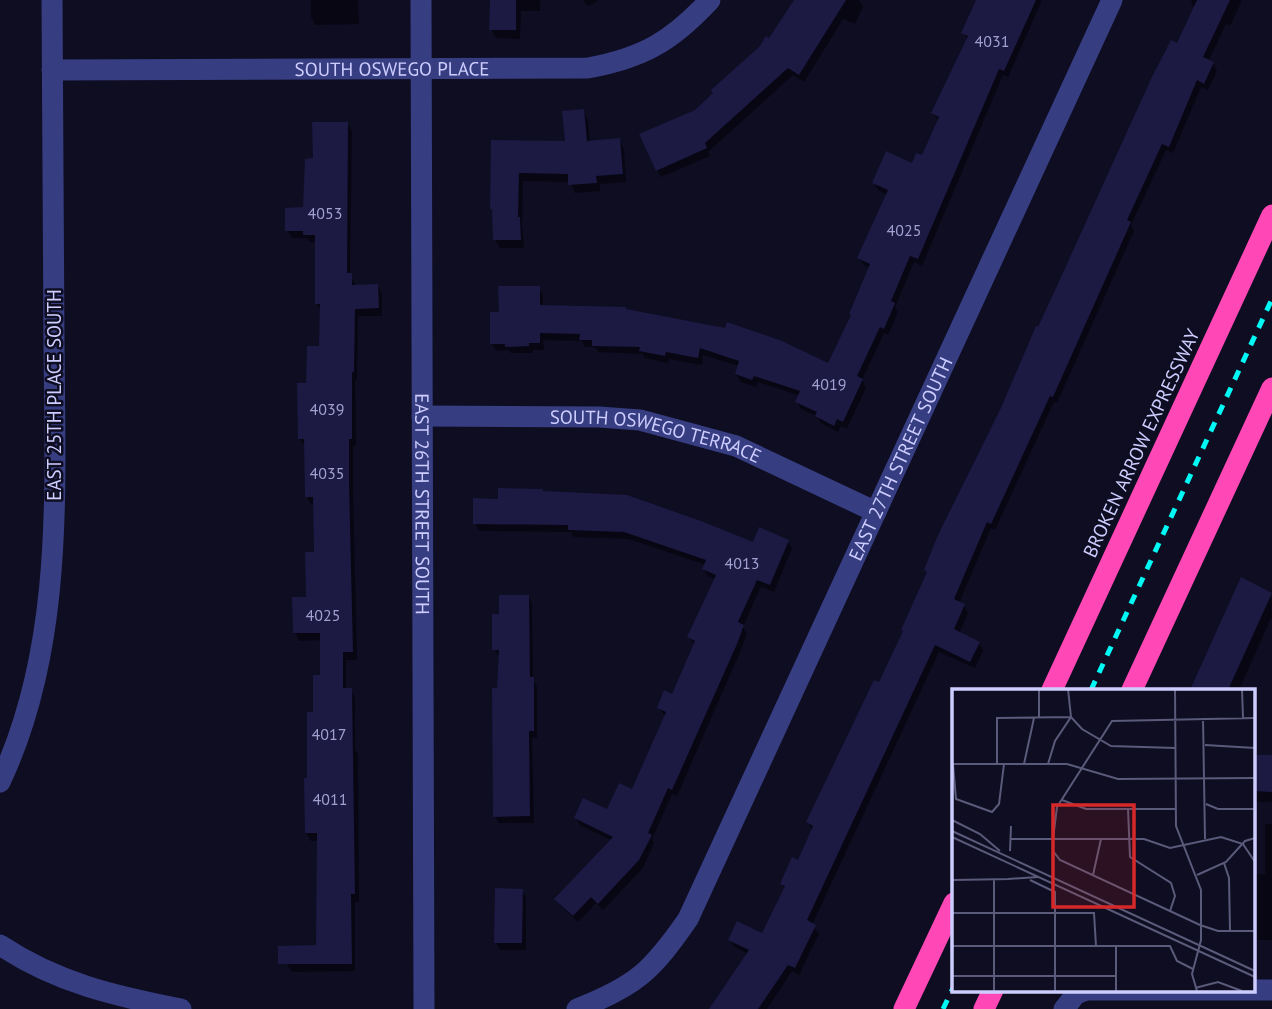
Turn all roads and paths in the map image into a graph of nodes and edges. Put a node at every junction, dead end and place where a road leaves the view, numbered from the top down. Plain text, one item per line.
1 (52, 0) edge
2 (421, 0) edge
3 (710, 0) edge
4 (1112, 0) edge
5 (422, 69) junction
6 (52, 70) junction
7 (1272, 215) edge
8 (1272, 388) edge
9 (422, 416) junction
10 (876, 512) junction
11 (1053, 689) edge
12 (1133, 689) edge
13 (0, 782) edge
14 (952, 907) edge
15 (0, 945) edge
16 (1254, 990) edge
17 (1272, 990) edge
18 (992, 992) edge
19 (1082, 992) edge
20 (181, 1009) edge
21 (424, 1009) edge
22 (577, 1009) edge
23 (904, 1009) edge
24 (984, 1009) edge
25 (1064, 1009) edge

1 - 6 street, EAST 25TH PLACE SOUTH
2 - 5 street, EAST 26TH STREET SOUTH
3 - 5 street, SOUTH OSWEGO PLACE
4 - 10 street, EAST 27TH STREET SOUTH
5 - 6 street, SOUTH OSWEGO PLACE
5 - 9 street, EAST 26TH STREET SOUTH
6 - 13 street, EAST 25TH PLACE SOUTH
7 - 11 highway, BROKEN ARROW EXPRESSWAY
8 - 12 highway
9 - 10 street, SOUTH OSWEGO TERRACE
9 - 21 street, EAST 26TH STREET SOUTH
10 - 22 street, EAST 27TH STREET SOUTH
14 - 23 highway
15 - 20 street
16 - 17 street
18 - 24 highway
19 - 25 street

